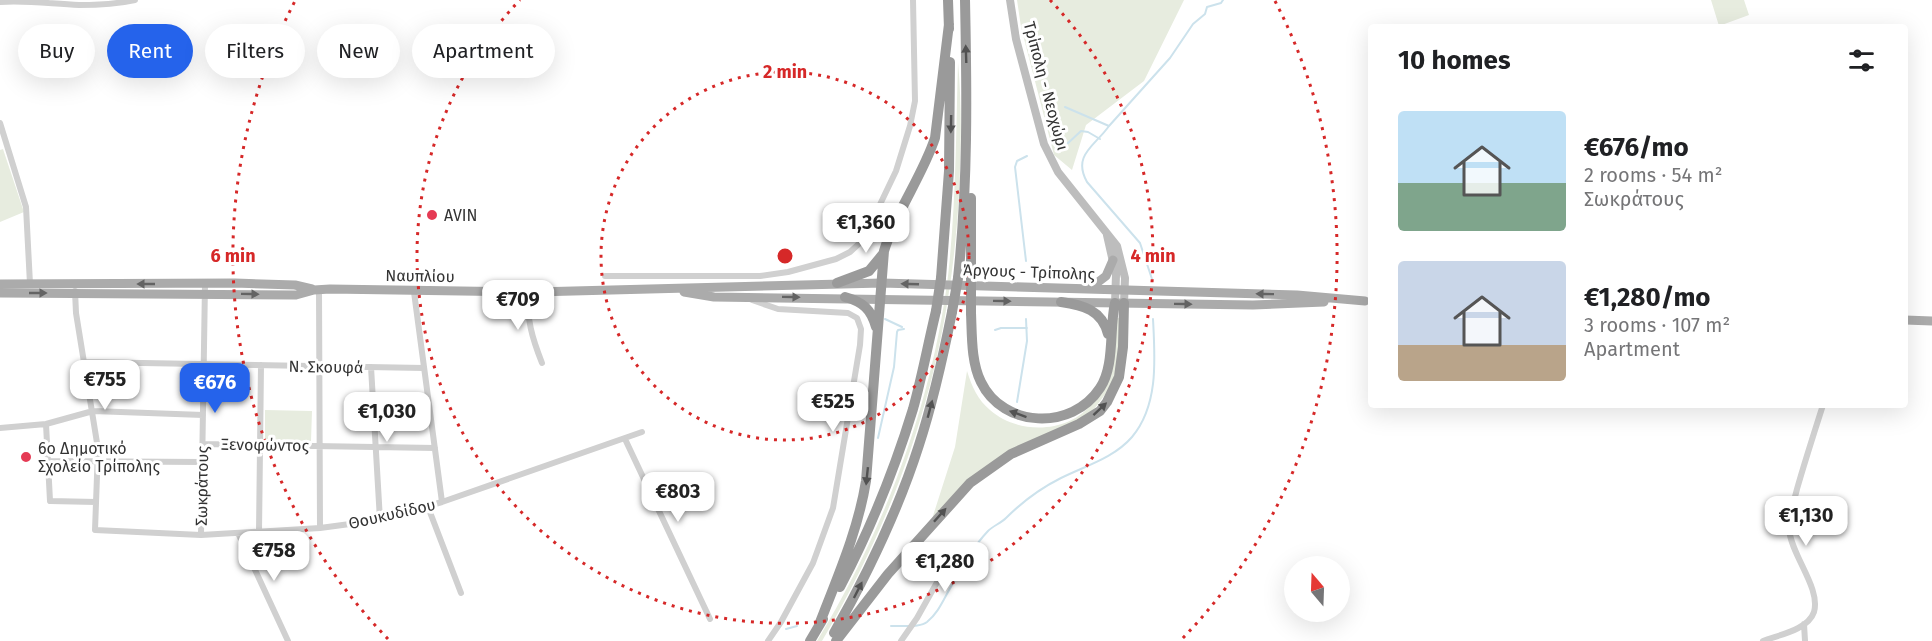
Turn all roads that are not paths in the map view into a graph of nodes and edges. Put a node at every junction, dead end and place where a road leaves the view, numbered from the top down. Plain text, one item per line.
1 (31, 0) edge
2 (135, 0) edge
3 (913, 0) edge
4 (948, 0) edge
5 (965, 0) edge
6 (1010, 0) edge
7 (0, 2) edge
8 (949, 24) junction
9 (0, 123) edge
10 (967, 154) junction
11 (1106, 233) junction
12 (884, 251) junction
13 (1113, 260) junction
14 (605, 276) dead end
15 (837, 283) junction
16 (882, 283) junction
17 (0, 284) edge
18 (30, 284) junction
19 (75, 288) junction
20 (205, 288) junction
21 (1088, 289) junction
22 (316, 290) junction
23 (670, 290) junction
24 (1120, 290) junction
25 (414, 292) junction
26 (527, 292) junction
27 (0, 293) edge
28 (746, 297) junction
29 (845, 297) junction
30 (881, 298) junction
31 (1368, 301) edge
32 (1061, 302) junction
33 (1120, 303) junction
34 (1908, 320) edge
35 (1932, 321) edge
36 (877, 334) junction
37 (1110, 341) junction
38 (84, 362) junction
39 (543, 363) dead end
40 (204, 364) junction
41 (261, 365) junction
42 (319, 366) junction
43 (371, 367) junction
44 (424, 368) junction
45 (1822, 408) edge
46 (93, 411) junction
47 (203, 415) junction
48 (46, 424) junction
49 (0, 428) edge
50 (642, 432) dead end
51 (625, 439) junction
52 (202, 444) junction
53 (260, 445) junction
54 (320, 446) junction
55 (375, 447) junction
56 (435, 448) junction
57 (48, 461) junction
58 (98, 461) junction
59 (202, 462) junction
60 (96, 502) junction
61 (442, 502) junction
62 (428, 507) junction
63 (380, 520) junction
64 (320, 528) junction
65 (259, 532) junction
66 (238, 533) junction
67 (201, 535) junction
68 (984, 561) dead end
69 (461, 593) dead end
70 (710, 619) dead end
71 (1804, 624) junction
72 (819, 626) junction
73 (288, 641) edge
74 (768, 641) edge
75 (810, 641) edge
76 (829, 641) edge
77 (836, 641) edge
78 (901, 641) edge
79 (1763, 641) edge
80 (1804, 641) edge

1 - 2 street
1 - 7 street
3 - 14 street
4 - 8 highway
10 -> 5 highway
6 - 11 main road, Τρίπολη - Νεοχώρι
8 - 12 highway
8 -> 72 highway, bridge
9 - 18 street
37 -> 10 highway, bridge
76 -> 10 highway, bridge
11 - 13 main road, Τρίπολη - Νεοχώρι
11 - 24 main road, Τρίπολη - Νεοχώρι
12 - 15 highway
12 - 16 highway
13 - 21 main road
13 - 24 main road, Τρίπολη - Νεοχώρι
15 - 16 main road, Άργους - Τρίπολης
15 - 23 main road, Ναυπλίου
21 -> 16 main road, Άργους - Τρίπολης
16 - 30 highway
17 - 18 main road, Ναυπλίου
18 - 19 main road, Ναυπλίου
19 - 20 main road, Ναυπλίου
27 -> 19 main road, Ναυπλίου
19 - 38 street
20 - 22 main road, Ναυπλίου
20 - 40 street, Σωκράτους
21 - 24 main road, Άργους - Τρίπολης
22 - 25 main road, Ναυπλίου
22 - 42 street
23 - 26 main road, Ναυπλίου
23 - 28 main road, Ναυπλίου
31 -> 24 main road, Άργους - Τρίπολης
24 - 33 main road
25 - 26 main road, Ναυπλίου
25 - 44 street
26 - 39 street
28 -> 29 main road, Ναυπλίου
28 - 74 street
29 - 30 main road, Άργους - Τρίπολης
29 - 36 highway
30 -> 32 main road, Άργους - Τρίπολης
30 - 36 highway
33 -> 31 main road, Άργους - Τρίπολης
32 - 33 main road, Άργους - Τρίπολης
32 - 37 highway
33 - 37 highway
77 -> 33 highway
34 - 35 main road
36 -> 72 highway
38 - 40 street, Ν. Σκουφά
38 - 46 street
40 - 41 street, Ν. Σκουφά
40 - 47 street, Σωκράτους
41 - 42 street, Ν. Σκουφά
41 - 53 street
42 - 43 street, Ν. Σκουφά
42 - 54 street
43 - 44 street, Ν. Σκουφά
43 - 55 street
44 - 56 street
45 - 71 street
46 - 47 street
46 - 48 street
46 - 58 street
47 - 52 street, Σωκράτους
48 - 49 street
48 - 57 street
50 - 51 street, Θουκυδίδου
51 - 61 street, Θουκυδίδου
51 - 70 street
52 - 53 street, Ξενοφώντος
52 - 59 street, Σωκράτους
53 - 54 street, Ξενοφώντος
53 - 65 street
54 - 55 street, Ξενοφώντος
54 - 64 street
55 - 56 street, Ξενοφώντος
55 - 63 street
56 - 61 street
57 - 58 street
57 - 60 street
58 - 59 street
58 - 60 street
59 - 67 street, Σωκράτους
60 - 67 street, Θουκυδίδου
61 - 62 street, Θουκυδίδου
62 - 63 street, Θουκυδίδου
62 - 69 street
63 - 64 street, Θουκυδίδου
64 - 65 street, Θουκυδίδου
65 - 66 street, Θουκυδίδου
66 - 67 street, Θουκυδίδου
66 - 73 street
68 - 78 street
71 - 79 street
71 - 80 street
72 - 75 highway

